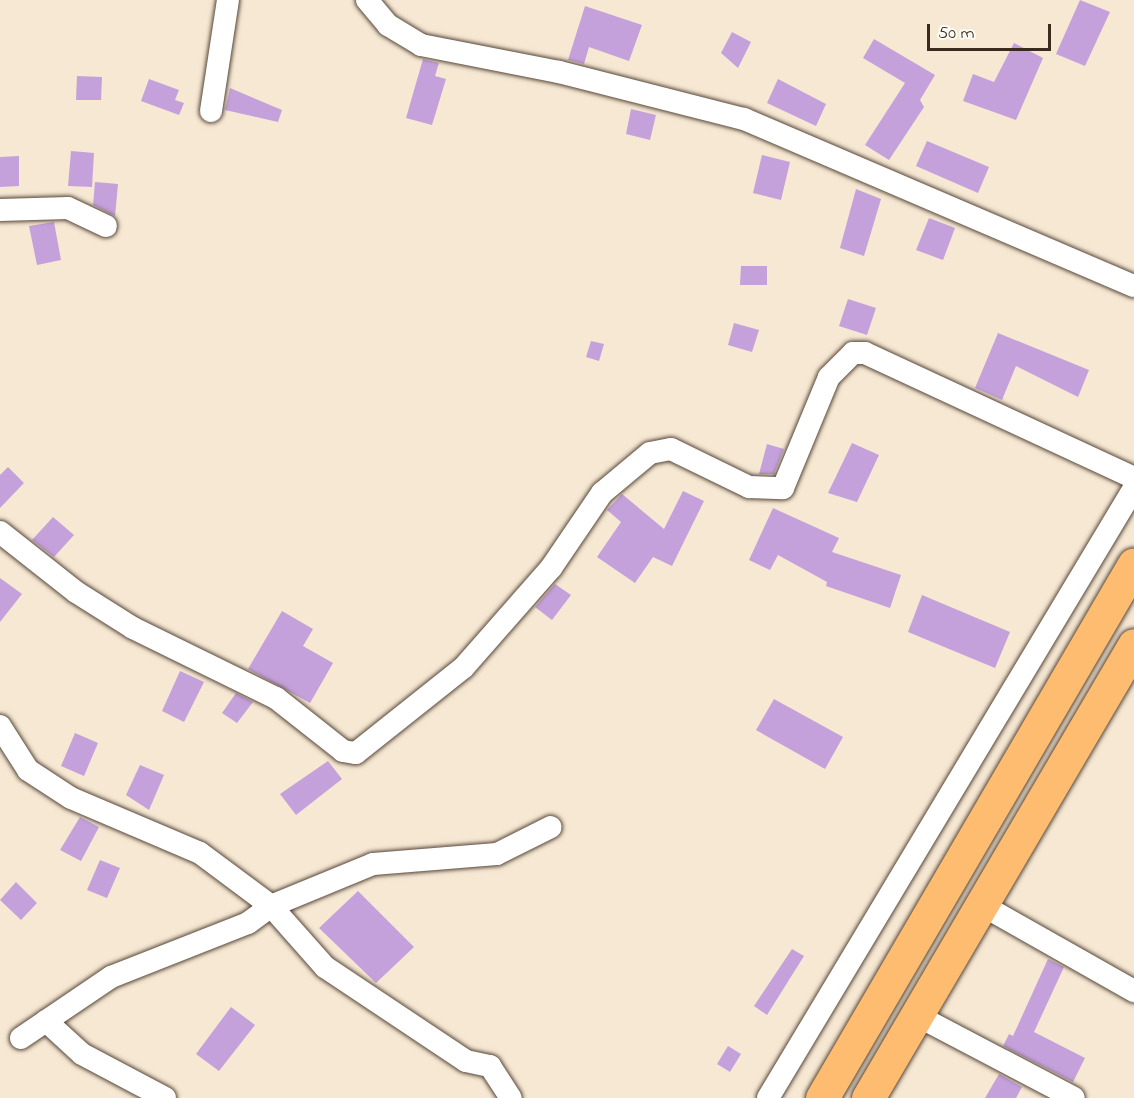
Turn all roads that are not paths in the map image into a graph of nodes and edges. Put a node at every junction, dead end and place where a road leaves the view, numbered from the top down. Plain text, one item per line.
1 (228, 0) edge
2 (367, 0) edge
3 (211, 111) dead end
4 (0, 210) edge
5 (106, 226) dead end
6 (1134, 286) edge
7 (1134, 478) edge
8 (1134, 488) edge
9 (0, 532) edge
10 (1134, 564) edge
11 (1134, 645) edge
12 (0, 726) edge
13 (551, 827) dead end
14 (982, 904) junction
15 (271, 906) junction
16 (1134, 991) edge
17 (916, 1015) junction
18 (46, 1022) junction
19 (21, 1038) dead end
20 (165, 1098) edge
21 (510, 1098) edge
22 (768, 1098) edge
23 (822, 1098) edge
24 (868, 1098) edge
25 (1074, 1098) edge

1 - 3 street
2 - 6 street
4 - 5 street
7 - 9 street
8 - 22 street
10 - 23 highway
11 - 14 highway
12 - 15 street
13 - 15 street
14 - 16 street
14 - 17 highway
15 - 18 street
15 - 21 street
17 - 24 highway
17 - 25 street
18 - 19 street
18 - 20 street

